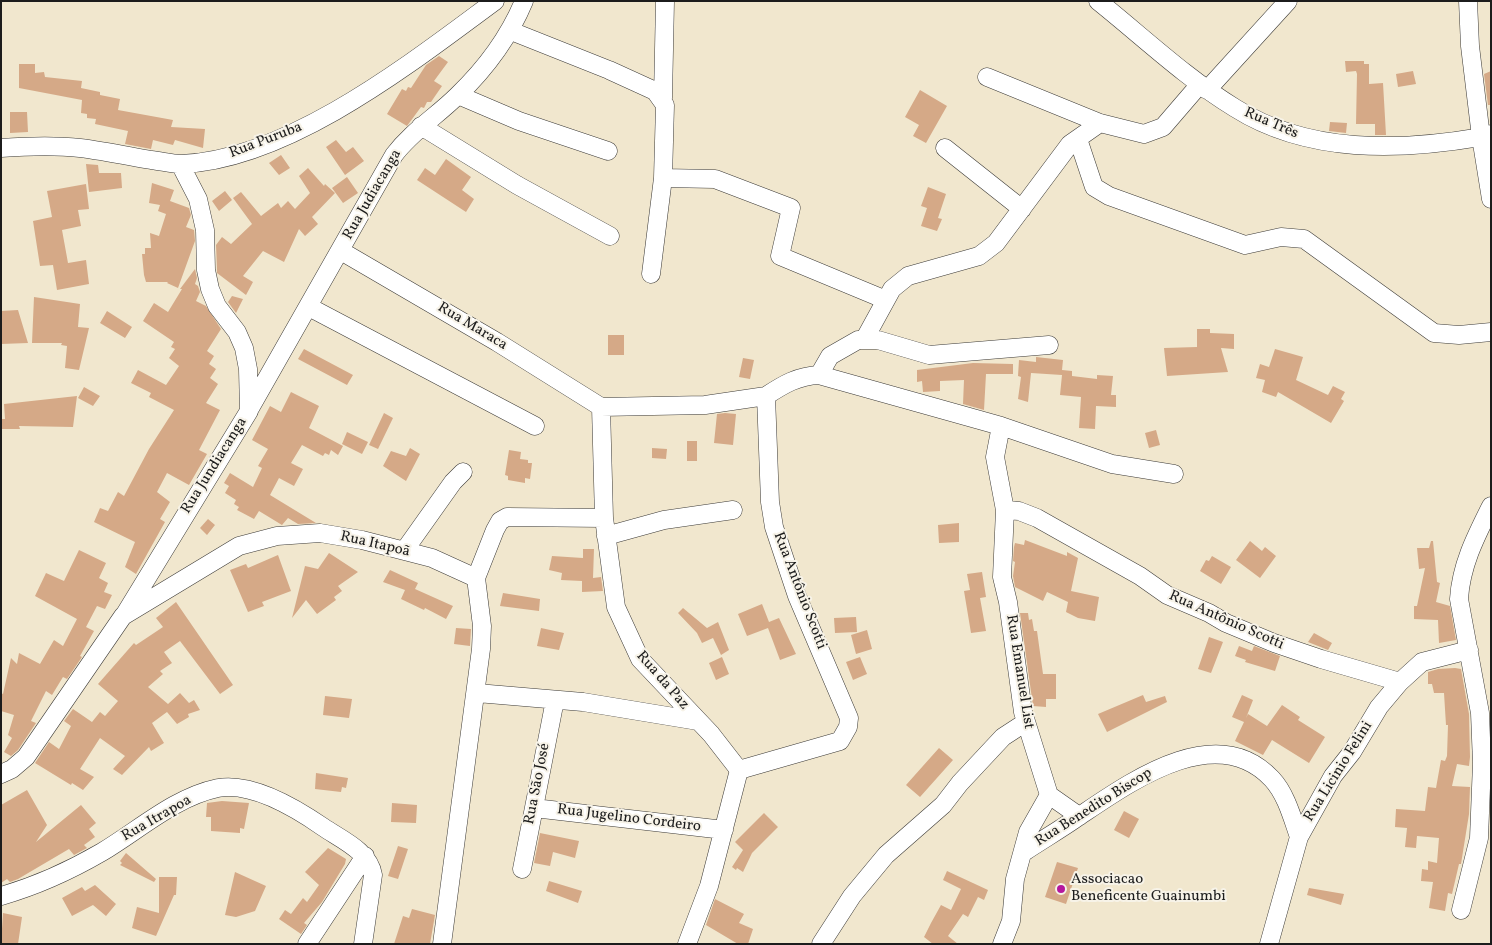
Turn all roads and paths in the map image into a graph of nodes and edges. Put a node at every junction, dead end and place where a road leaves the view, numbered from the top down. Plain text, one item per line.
1 (496, 1) edge
2 (524, 1) edge
3 (665, 1) edge
4 (1098, 1) edge
5 (1468, 1) edge
6 (1287, 2) edge
7 (511, 31) junction
8 (988, 78) dead end
9 (1203, 87) junction
10 (458, 95) junction
11 (663, 98) junction
12 (1100, 123) junction
13 (421, 126) junction
14 (1486, 135) edge
15 (1078, 139) junction
16 (1, 148) edge
17 (944, 148) dead end
18 (608, 151) dead end
19 (180, 164) junction
20 (663, 178) junction
21 (1491, 199) edge
22 (1022, 209) junction
23 (610, 236) dead end
24 (341, 251) junction
25 (651, 274) dead end
26 (886, 300) junction
27 (309, 307) junction
28 (1491, 332) edge
29 (864, 340) junction
30 (1049, 346) dead end
31 (819, 375) junction
32 (766, 396) junction
33 (601, 407) junction
34 (249, 411) junction
35 (535, 426) dead end
36 (1002, 426) junction
37 (464, 472) dead end
38 (1174, 474) dead end
39 (1491, 506) edge
40 (733, 510) dead end
41 (1005, 510) junction
42 (604, 518) junction
43 (606, 536) junction
44 (404, 551) junction
45 (476, 578) junction
46 (123, 616) junction
47 (1469, 650) junction
48 (1400, 682) junction
49 (477, 693) junction
50 (555, 700) junction
51 (698, 721) junction
52 (1026, 722) junction
53 (738, 770) junction
54 (1, 774) edge
55 (1049, 795) junction
56 (534, 808) junction
57 (1079, 816) junction
58 (724, 830) junction
59 (1299, 837) junction
60 (1485, 837) edge
61 (1024, 852) junction
62 (365, 856) junction
63 (522, 869) dead end
64 (1, 896) edge
65 (1461, 910) dead end
66 (307, 944) edge
67 (363, 944) edge
68 (442, 944) edge
69 (687, 944) edge
70 (821, 944) edge
71 (1002, 944) edge
72 (1270, 944) edge

1 - 19 street, Rua Puruba
2 - 7 street, Rua Judiacanga
3 - 11 street
4 - 9 street, Rua Três
5 - 14 street
6 - 9 street
7 - 10 street, Rua Judiacanga
7 - 11 street
8 - 12 street
9 - 12 street
9 - 14 street, Rua Três
10 - 13 street, Rua Judiacanga
10 - 18 street
11 - 20 street
12 - 15 street
13 - 23 street
13 - 24 street, Rua Judiacanga
14 - 21 street
15 - 22 street
15 - 28 street
16 - 19 street, Rua Puruba
17 - 22 street
19 - 34 street, Rua Jundiacanga
20 - 25 street
20 - 26 street
22 - 26 street
24 - 27 street, Rua Judiacanga
24 - 33 street, Rua Maraca
26 - 29 street
27 - 34 street, Rua Judiacanga
27 - 35 street
29 - 30 street
29 - 31 street
31 - 32 street
31 - 36 street
32 - 33 street
32 - 53 street, Rua Antônio Scotti
33 - 42 street, Rua da Paz
34 - 46 street, Rua Jundiacanga
36 - 38 street
36 - 41 street
37 - 44 street
39 - 47 street
40 - 43 street
41 - 48 street, Rua Antônio Scotti
41 - 52 street, Rua Emanuel List
42 - 43 street, Rua da Paz
42 - 45 street
43 - 51 street, Rua da Paz
44 - 45 street, Rua Itapoã
44 - 46 street, Rua Itapoã
45 - 49 street
46 - 54 street, Rua Itapoã
47 - 48 street, Rua Licinio Felini
47 - 60 street
48 - 59 street, Rua Licinio Felini
49 - 50 street
49 - 68 street
50 - 51 street
50 - 56 street, Rua São José
51 - 53 street, Rua da Paz
52 - 55 street, Rua Emanuel List
52 - 70 street
53 - 58 street
55 - 57 street
55 - 61 street
56 - 58 street, Rua Jugelino Cordeiro
56 - 63 street, Rua São José
57 - 59 street, Rua Benedito Biscop
57 - 61 street, Rua Benedito Biscop
58 - 69 street
59 - 72 street, Rua Licinio Felini
60 - 65 street
61 - 71 street
62 - 64 street, Rua Itrapoa
62 - 66 street
62 - 67 street

